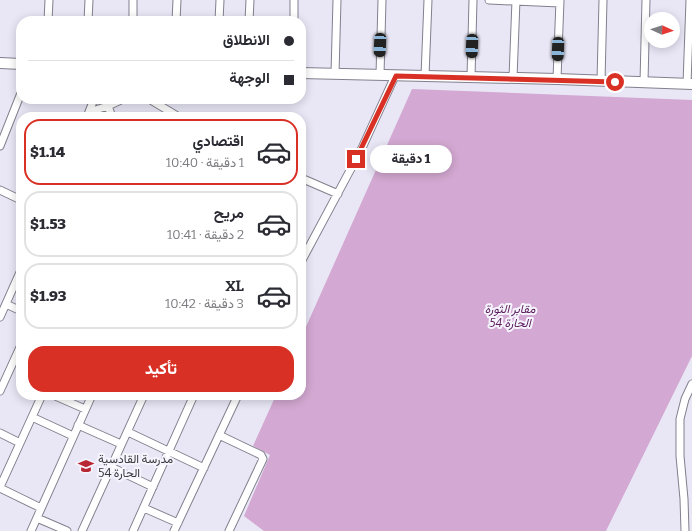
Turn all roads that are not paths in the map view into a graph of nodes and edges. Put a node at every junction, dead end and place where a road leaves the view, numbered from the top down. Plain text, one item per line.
1 (49, 0) edge
2 (89, 0) edge
3 (133, 0) edge
4 (177, 0) edge
5 (220, 0) edge
6 (250, 0) edge
7 (294, 0) edge
8 (337, 0) edge
9 (382, 0) edge
10 (428, 0) edge
11 (473, 0) edge
12 (489, 0) edge
13 (603, 0) edge
14 (646, 0) edge
15 (690, 0) edge
16 (516, 1) edge
17 (560, 2) edge
18 (48, 16) edge
19 (88, 16) edge
20 (133, 16) edge
21 (176, 16) edge
22 (219, 16) edge
23 (249, 16) edge
24 (294, 16) edge
25 (0, 63) edge
26 (16, 64) edge
27 (306, 73) edge
28 (335, 74) junction
29 (380, 75) junction
30 (396, 76) junction
31 (425, 76) junction
32 (471, 77) junction
33 (513, 78) junction
34 (557, 79) junction
35 (601, 81) junction
36 (644, 82) junction
37 (690, 84) edge
38 (17, 104) edge
39 (112, 104) edge
40 (156, 104) edge
41 (108, 106) junction
42 (93, 112) edge
43 (110, 112) edge
44 (166, 112) edge
45 (0, 146) edge
46 (306, 180) edge
47 (0, 190) edge
48 (338, 194) junction
49 (16, 198) edge
50 (306, 253) edge
51 (16, 281) edge
52 (6, 304) junction
53 (16, 309) edge
54 (0, 318) edge
55 (16, 354) edge
56 (3, 379) edge
57 (692, 384) edge
58 (0, 391) edge
59 (40, 400) edge
60 (64, 400) edge
61 (90, 400) edge
62 (142, 400) edge
63 (192, 400) edge
64 (236, 400) edge
65 (85, 409) junction
66 (32, 417) junction
67 (78, 425) junction
68 (128, 432) junction
69 (0, 433) edge
70 (219, 435) junction
71 (73, 436) junction
72 (20, 442) junction
73 (122, 444) junction
74 (170, 451) junction
75 (111, 467) junction
76 (204, 468) junction
77 (153, 487) junction
78 (0, 488) edge
79 (42, 508) junction
80 (144, 508) junction
81 (37, 518) junction
82 (178, 523) junction
83 (31, 531) edge
84 (67, 531) edge
85 (82, 531) edge
86 (133, 531) edge
87 (174, 531) edge
88 (229, 531) edge
89 (685, 531) edge

1 - 18 street
2 - 19 street
3 - 20 street
4 - 21 street
5 - 22 street
6 - 23 street
7 - 24 street
8 - 28 street
9 - 29 street
10 - 31 street
11 - 32 street
12 - 16 street
13 - 35 street
14 - 36 street
15 - 37 street
16 - 17 street
16 - 33 street
17 - 34 street
25 - 26 main road
27 - 28 main road
28 - 29 main road
29 - 30 main road
30 - 31 main road
30 - 48 street
31 - 32 main road
32 - 33 main road
33 - 34 main road
34 - 35 main road
35 - 36 main road
36 - 37 main road
38 - 45 street
39 - 41 street
40 - 44 street
41 - 42 street
41 - 43 street
46 - 48 street
47 - 49 street
48 - 50 street
51 - 52 street
52 - 53 street
52 - 54 street
55 - 56 street
56 - 58 street
57 - 89 street
59 - 66 street
60 - 65 street
61 - 65 street
62 - 68 street
63 - 74 street
64 - 70 street
65 - 67 street
66 - 71 street
66 - 72 street
67 - 71 street
67 - 73 street
68 - 73 street
68 - 74 street
69 - 72 street
70 - 76 street
70 - 88 street
71 - 79 street
72 - 78 street
73 - 75 street
74 - 76 street
74 - 77 street
75 - 77 street
75 - 85 street
76 - 82 street
77 - 80 street
78 - 79 street
79 - 81 street
80 - 82 street
80 - 86 street
81 - 83 street
81 - 84 street
82 - 87 street

